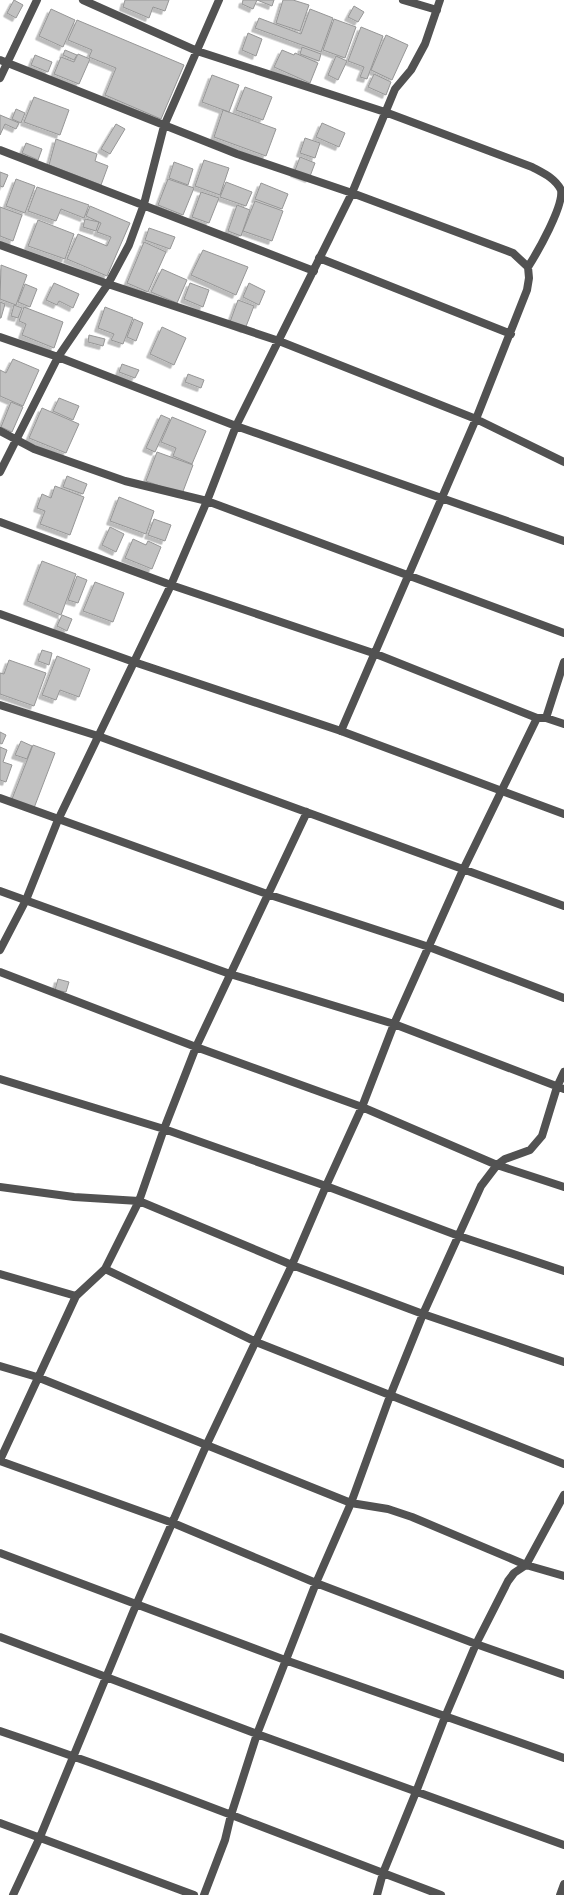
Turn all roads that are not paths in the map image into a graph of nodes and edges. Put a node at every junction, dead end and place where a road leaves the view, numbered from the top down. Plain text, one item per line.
1 (37, 0) edge
2 (83, 0) edge
3 (219, 0) edge
4 (403, 0) edge
5 (440, 0) edge
6 (437, 10) junction
7 (197, 51) junction
8 (3, 61) edge
9 (0, 78) edge
10 (384, 112) junction
11 (164, 126) junction
12 (0, 150) edge
13 (352, 193) junction
14 (144, 204) junction
15 (0, 245) edge
16 (319, 258) junction
17 (528, 266) junction
18 (314, 271) junction
19 (108, 284) junction
20 (510, 334) junction
21 (0, 337) edge
22 (279, 340) junction
23 (58, 357) junction
24 (476, 419) junction
25 (236, 426) junction
26 (0, 431) edge
27 (16, 439) junction
28 (564, 462) edge
29 (0, 472) edge
30 (441, 498) junction
31 (207, 501) junction
32 (0, 522) edge
33 (564, 541) edge
34 (409, 577) junction
35 (171, 585) junction
36 (0, 614) edge
37 (564, 633) edge
38 (376, 654) junction
39 (134, 662) junction
40 (564, 662) edge
41 (0, 705) edge
42 (537, 718) junction
43 (546, 718) junction
44 (564, 724) edge
45 (342, 731) junction
46 (98, 736) junction
47 (500, 791) junction
48 (0, 798) edge
49 (307, 812) junction
50 (564, 814) edge
51 (58, 820) junction
52 (463, 870) junction
53 (0, 891) edge
54 (268, 894) junction
55 (26, 900) junction
56 (564, 906) edge
57 (429, 947) junction
58 (0, 950) edge
59 (0, 972) edge
60 (230, 974) junction
61 (564, 998) edge
62 (394, 1024) junction
63 (196, 1047) junction
64 (564, 1072) edge
65 (0, 1079) edge
66 (560, 1088) edge
67 (362, 1107) junction
68 (164, 1129) junction
69 (497, 1165) junction
70 (326, 1186) junction
71 (0, 1187) edge
72 (564, 1187) edge
73 (139, 1200) junction
74 (459, 1236) junction
75 (292, 1265) junction
76 (105, 1268) junction
77 (564, 1271) edge
78 (0, 1274) edge
79 (76, 1296) junction
80 (423, 1314) junction
81 (256, 1342) junction
82 (564, 1362) edge
83 (0, 1366) edge
84 (37, 1378) junction
85 (390, 1396) junction
86 (206, 1446) junction
87 (0, 1461) edge
88 (564, 1464) edge
89 (564, 1495) edge
90 (351, 1503) junction
91 (173, 1523) junction
92 (0, 1553) edge
93 (526, 1565) junction
94 (564, 1576) edge
95 (316, 1583) junction
96 (136, 1605) junction
97 (0, 1637) edge
98 (476, 1644) junction
99 (285, 1660) junction
100 (564, 1675) edge
101 (105, 1676) junction
102 (445, 1717) junction
103 (0, 1731) edge
104 (257, 1734) junction
105 (72, 1756) junction
106 (564, 1758) edge
107 (416, 1792) junction
108 (231, 1815) junction
109 (0, 1823) edge
110 (40, 1837) junction
111 (564, 1845) edge
112 (383, 1873) junction
113 (564, 1884) edge
114 (13, 1895) edge
115 (194, 1895) edge
116 (204, 1895) edge
117 (377, 1895) edge
118 (441, 1895) edge
119 (560, 1895) edge

1 - 8 street
2 - 7 street
3 - 7 street
4 - 6 street
5 - 6 street
6 - 10 street
7 - 10 street
7 - 11 street
8 - 9 street
8 - 11 street
10 - 13 street
10 - 17 street
11 - 13 street
11 - 14 street
12 - 14 street
13 - 16 street
13 - 17 street
14 - 18 street
14 - 19 street
15 - 19 street
16 - 18 street
16 - 20 street
17 - 20 street
18 - 22 street
19 - 22 street
19 - 23 street
20 - 24 street
21 - 23 street
22 - 24 street
22 - 25 street
23 - 25 street
23 - 27 street
24 - 28 street
24 - 30 street
25 - 30 street
25 - 31 street
26 - 27 street
27 - 29 street
27 - 31 street
30 - 33 street
30 - 34 street
31 - 34 street
31 - 35 street
32 - 35 street
34 - 37 street
34 - 38 street
35 - 38 street
35 - 39 street
36 - 39 street
38 - 42 street
38 - 45 street
39 - 45 street
39 - 46 street
40 - 43 street
41 - 46 street
42 - 43 street
42 - 47 street
43 - 44 street
45 - 47 street
46 - 49 street
46 - 51 street
47 - 50 street
47 - 52 street
48 - 51 street
49 - 52 street
49 - 54 street
51 - 54 street
51 - 55 street
52 - 56 street
52 - 57 street
53 - 55 street
54 - 57 street
54 - 60 street
55 - 58 street
55 - 60 street
57 - 61 street
57 - 62 street
59 - 63 street
60 - 62 street
60 - 63 street
62 - 66 street
62 - 67 street
63 - 67 street
63 - 68 street
64 - 66 street
65 - 68 street
66 - 69 street
67 - 69 street
67 - 70 street
68 - 70 street
68 - 73 street
69 - 72 street
69 - 74 street
70 - 74 street
70 - 75 street
71 - 73 street
73 - 75 street
73 - 76 street
74 - 77 street
74 - 80 street
75 - 80 street
75 - 81 street
76 - 79 street
76 - 81 street
78 - 79 street
79 - 84 street
80 - 82 street
80 - 85 street
81 - 85 street
81 - 86 street
83 - 84 street
84 - 86 street
84 - 87 street
85 - 88 street
85 - 90 street
86 - 90 street
86 - 91 street
87 - 91 street
89 - 93 street
90 - 93 street
90 - 95 street
91 - 95 street
91 - 96 street
92 - 96 street
93 - 94 street
93 - 98 street
95 - 98 street
95 - 99 street
96 - 99 street
96 - 101 street
97 - 101 street
98 - 100 street
98 - 102 street
99 - 102 street
99 - 104 street
101 - 104 street
101 - 105 street
102 - 106 street
102 - 107 street
103 - 105 street
104 - 107 street
104 - 108 street
105 - 108 street
105 - 110 street
107 - 111 street
107 - 112 street
108 - 112 street
108 - 116 street
109 - 110 street
110 - 114 street
110 - 115 street
112 - 117 street
112 - 118 street
113 - 119 street

